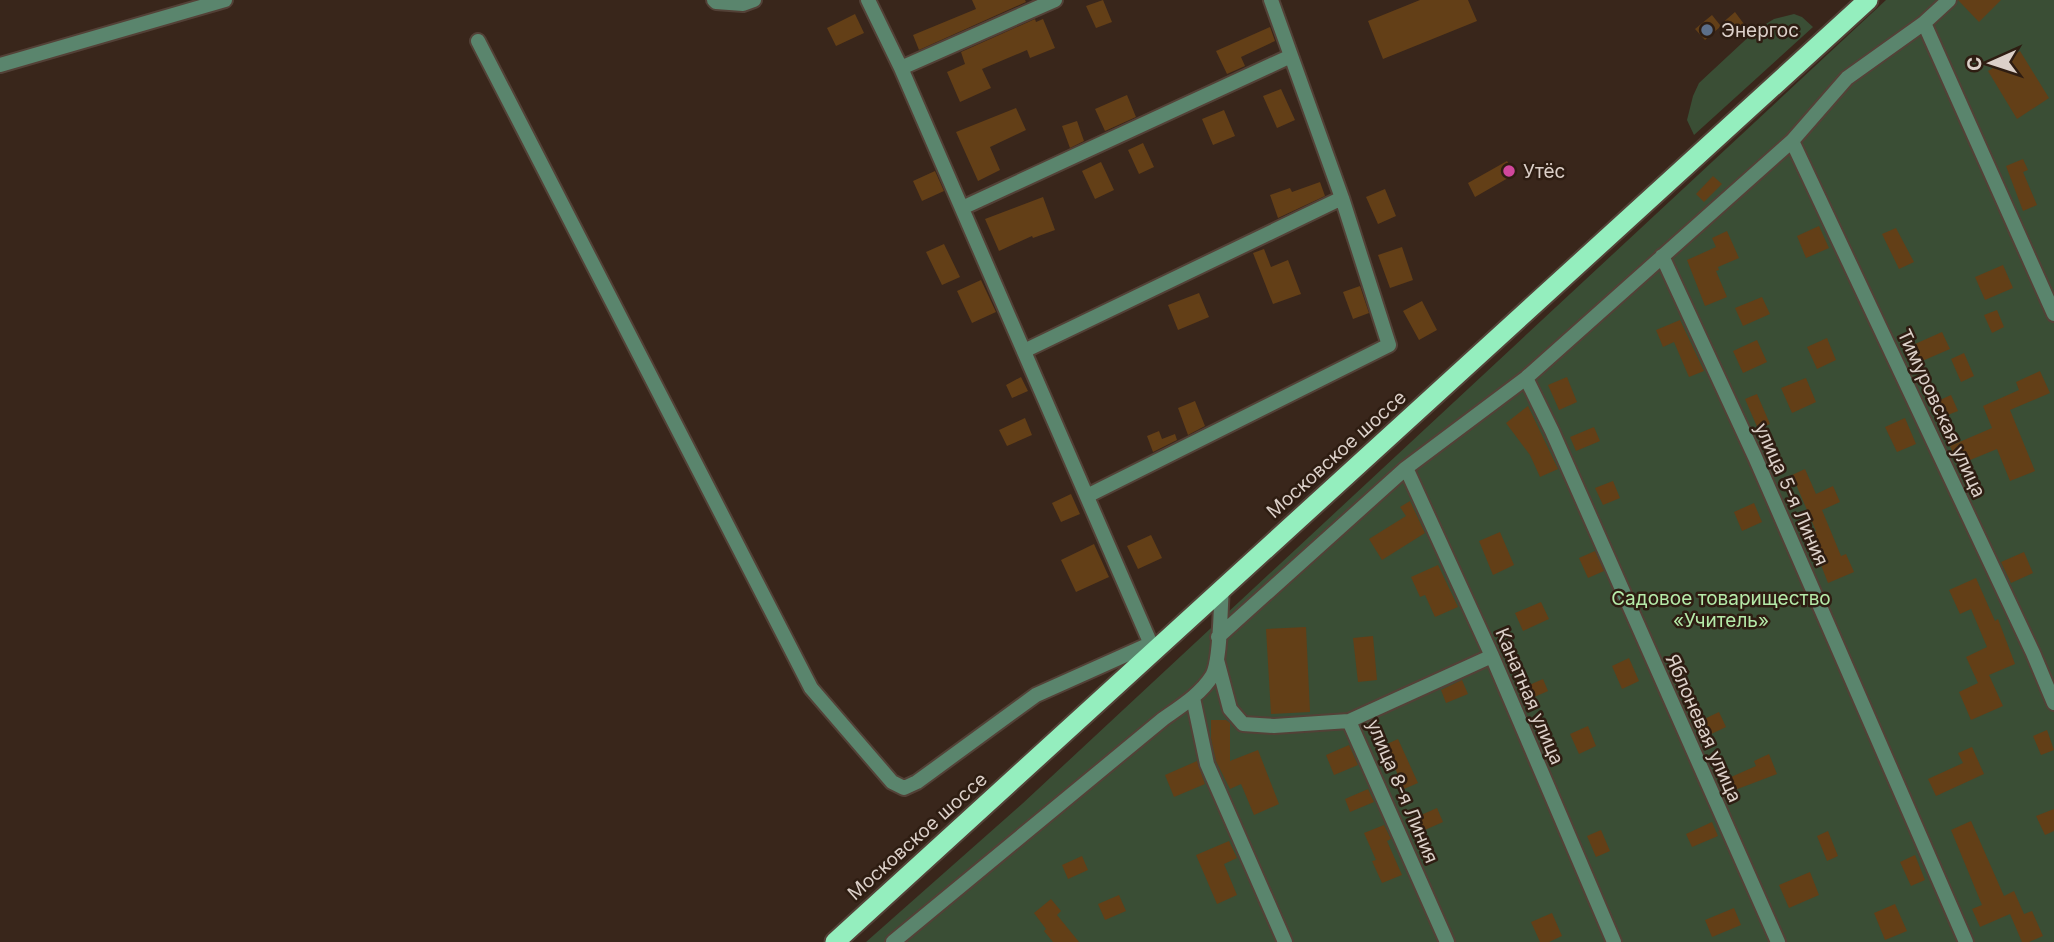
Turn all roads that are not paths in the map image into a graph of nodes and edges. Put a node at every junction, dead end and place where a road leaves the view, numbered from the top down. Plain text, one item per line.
1 (225, 0) edge
2 (714, 0) edge
3 (754, 0) edge
4 (868, 0) edge
5 (1055, 0) edge
6 (1270, 0) edge
7 (1868, 0) edge
8 (1949, 0) edge
9 (1924, 23) junction
10 (478, 41) dead end
11 (1291, 56) junction
12 (0, 65) edge
13 (901, 68) junction
14 (1792, 141) junction
15 (1342, 198) junction
16 (962, 208) junction
17 (1662, 256) junction
18 (2054, 314) edge
19 (1024, 351) junction
20 (1526, 378) junction
21 (1406, 468) junction
22 (1087, 496) junction
23 (1222, 589) junction
24 (1218, 637) junction
25 (1152, 647) junction
26 (1492, 656) junction
27 (1217, 659) junction
28 (1193, 698) junction
29 (2054, 703) edge
30 (1349, 721) junction
31 (835, 942) edge
32 (893, 942) edge
33 (1285, 942) edge
34 (1447, 942) edge
35 (1614, 942) edge
36 (1778, 942) edge
37 (1966, 942) edge

1 - 12 street
2 - 3 street
4 - 13 street
5 - 13 street
6 - 11 street
7 - 23 highway, Московское шоссе
8 - 9 street
9 - 14 street
9 - 18 street
10 - 25 street
11 - 15 street
11 - 16 street
13 - 16 street
14 - 17 street
14 - 29 street, Тимуровская улица
15 - 19 street
15 - 22 street
16 - 19 street
17 - 20 street
17 - 37 street, улица 5-я Линия
19 - 22 street
20 - 21 street
20 - 36 street, Яблоневая улица
21 - 24 street
21 - 26 street, Канатная улица
22 - 25 street
23 - 24 street
23 - 25 highway, Московское шоссе
24 - 27 street
25 - 31 highway, Московское шоссе
26 - 30 street, улица 8-я Линия
26 - 35 street, Канатная улица
27 - 28 street
27 - 30 street
28 - 32 street
28 - 33 street
30 - 34 street, улица 8-я Линия

